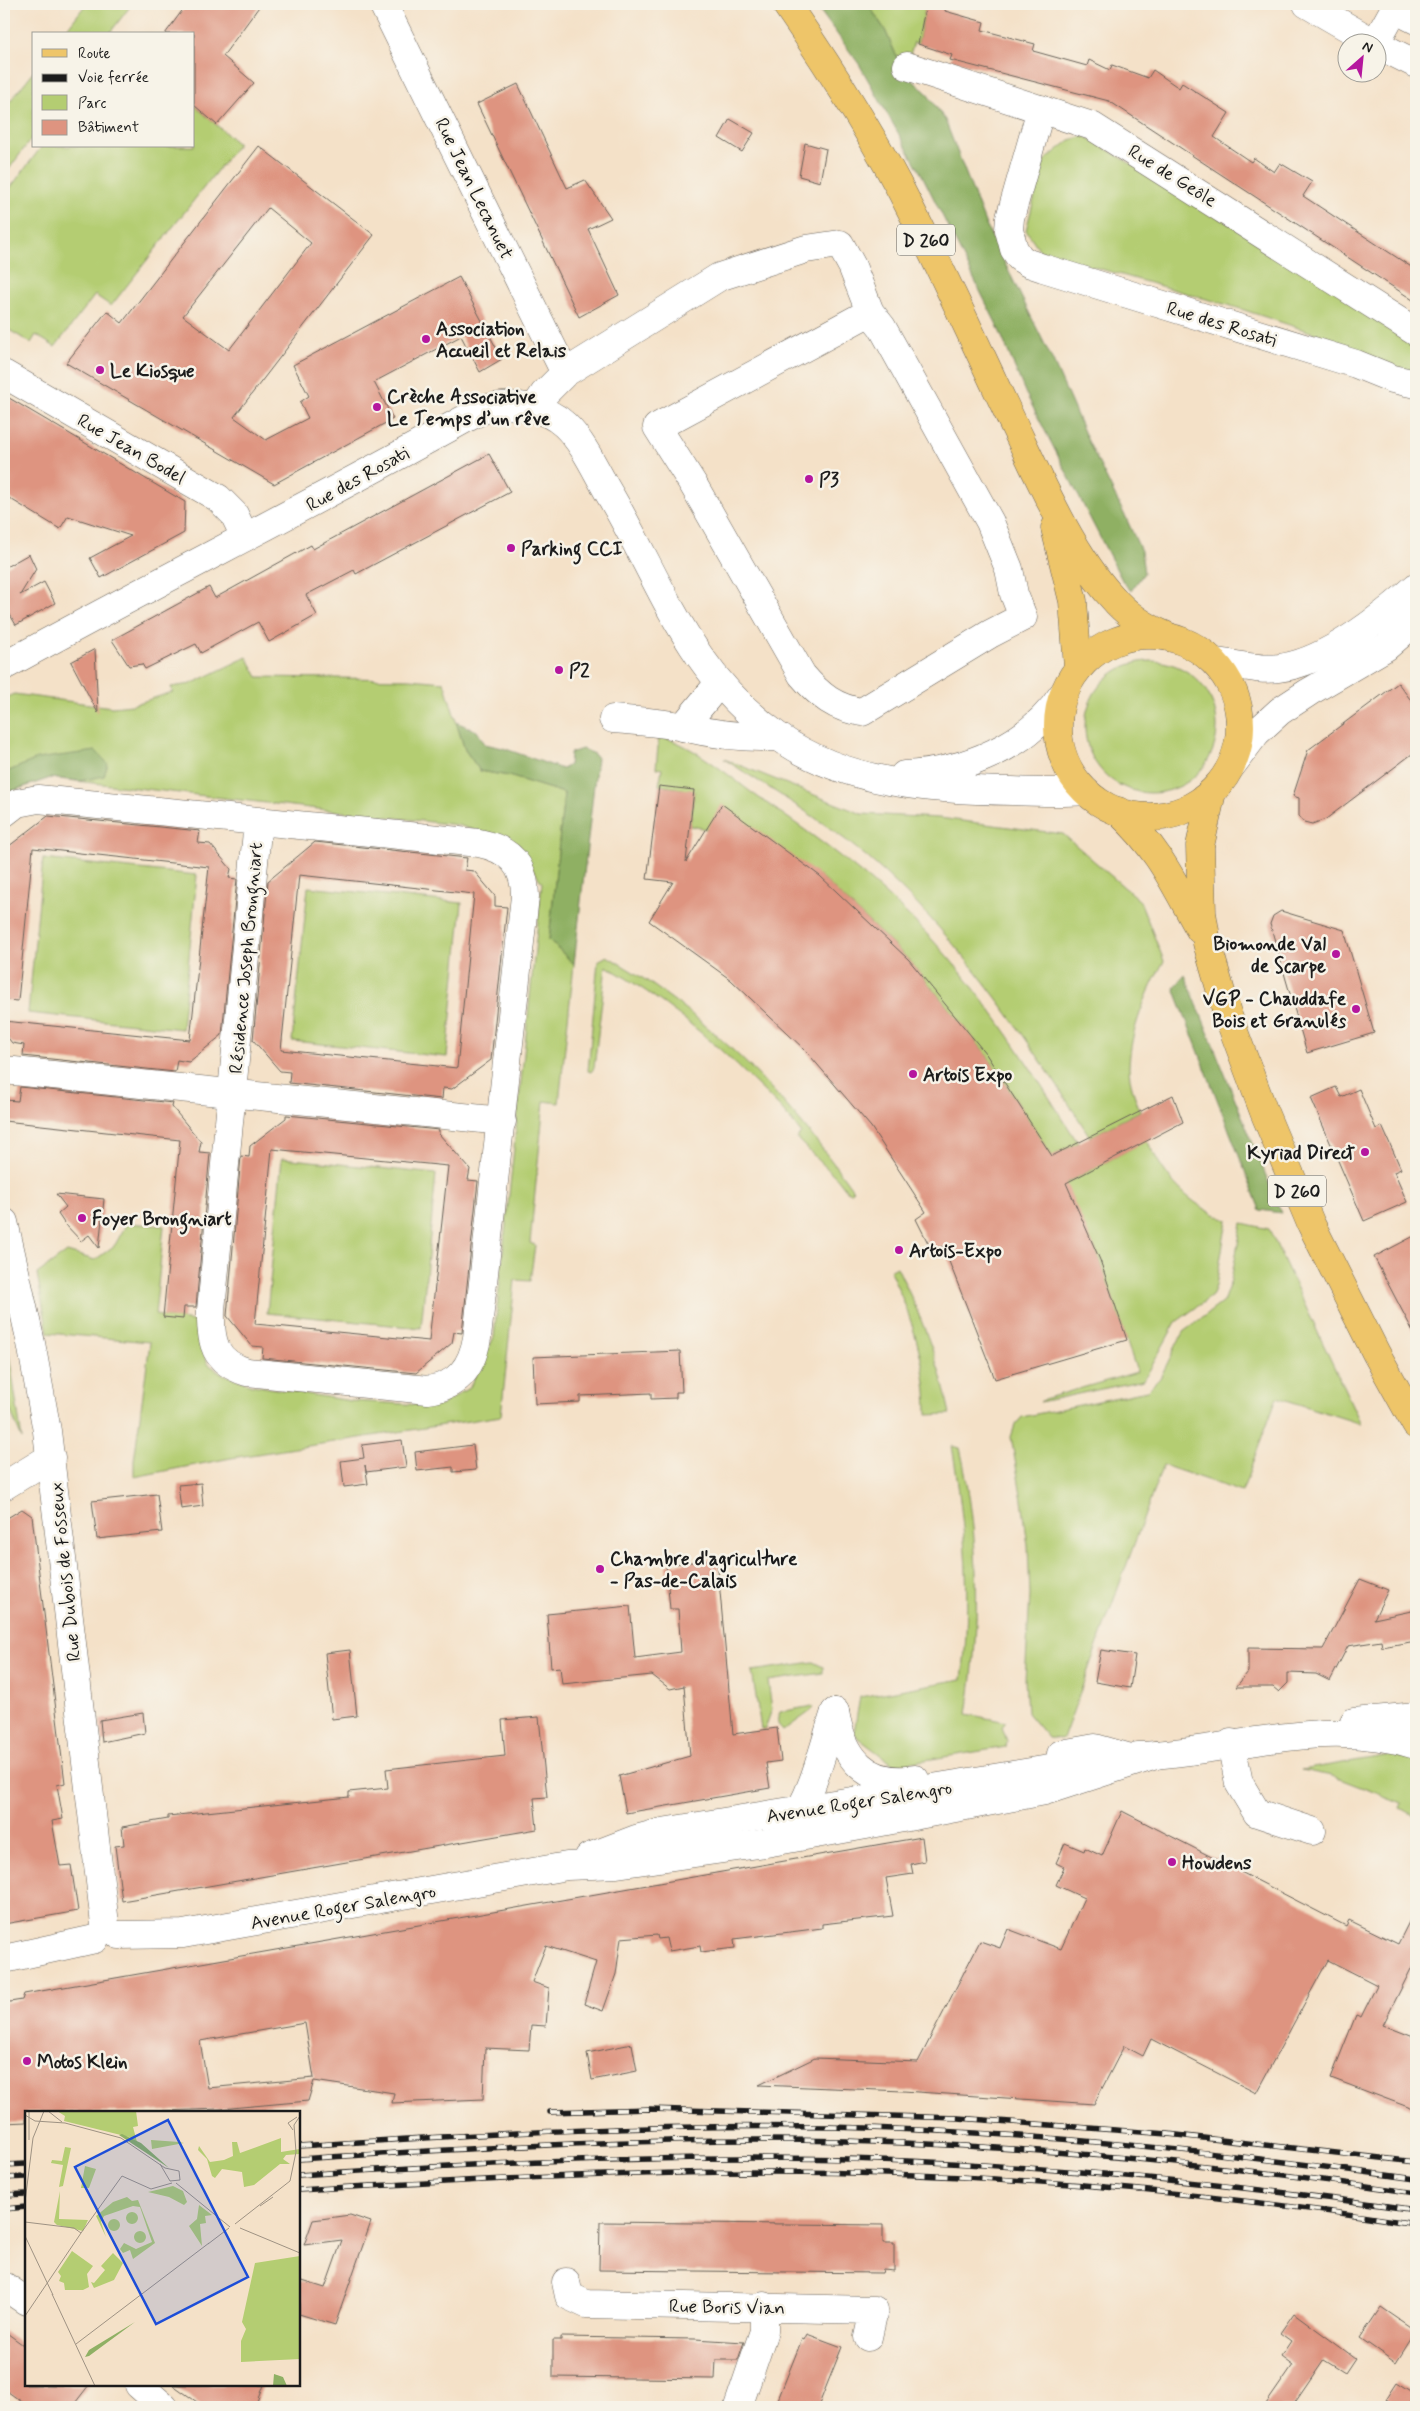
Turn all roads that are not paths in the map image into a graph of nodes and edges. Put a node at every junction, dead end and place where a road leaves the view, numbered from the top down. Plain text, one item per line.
1 (383, 4) edge
2 (786, 4) edge
3 (1308, 4) edge
4 (1402, 11) edge
5 (1357, 32) edge
6 (1385, 32) edge
7 (1388, 49) edge
8 (1416, 64) edge
9 (907, 66) dead end
10 (1041, 108) junction
11 (870, 312) junction
12 (1416, 332) edge
13 (565, 373) junction
14 (4, 374) edge
15 (1416, 384) edge
16 (534, 409) junction
17 (1044, 488) junction
18 (245, 537) junction
19 (1416, 587) edge
20 (1416, 621) edge
21 (1167, 636) junction
22 (1214, 662) junction
23 (4, 666) edge
24 (1078, 668) junction
25 (719, 683) junction
26 (1063, 694) junction
27 (613, 719) dead end
28 (683, 727) junction
29 (779, 737) junction
30 (1232, 765) junction
31 (875, 776) junction
32 (1085, 791) junction
33 (1212, 792) junction
34 (1118, 812) junction
35 (4, 813) edge
36 (258, 821) junction
37 (1206, 943) junction
38 (4, 1070) edge
39 (232, 1094) junction
40 (502, 1121) junction
41 (4, 1222) edge
42 (1416, 1425) edge
43 (51, 1457) junction
44 (4, 1486) edge
45 (1416, 1716) edge
46 (1321, 1732) junction
47 (1231, 1744) junction
48 (1416, 1745) edge
49 (1156, 1756) junction
50 (1127, 1757) junction
51 (799, 1810) junction
52 (1312, 1831) dead end
53 (766, 1843) junction
54 (566, 1866) junction
55 (106, 1933) junction
56 (4, 1959) edge
57 (566, 2282) dead end
58 (4, 2286) edge
59 (25, 2300) edge
60 (764, 2306) junction
61 (868, 2336) dead end
62 (140, 2386) edge
63 (164, 2407) edge
64 (738, 2407) edge

1 - 13 street, Rue Jean Lecanuet
2 - 17 main road, D 260
3 - 5 street
4 - 6 street
7 - 8 street
9 - 10 street, Rue de Geôle
10 - 12 street, Rue de Geôle
10 - 15 street, Rue des Rosati
11 - 11 street
11 - 13 street
13 - 16 street
14 - 18 street, Rue Jean Bodel
16 - 18 street, Rue des Rosati
16 - 25 street, Rue des Rosati
17 - 21 main road, D 260
17 - 24 main road, D 260
18 - 23 street, Rue des Rosati
19 - 22 street
20 - 30 street
21 - 22 main road
21 - 24 main road
22 - 30 main road
24 - 26 main road
25 - 28 street
25 - 29 street, Rue des Rosati
26 - 31 street
26 - 32 main road
27 - 28 street
28 - 29 street
29 - 31 street, Rue des Rosati
30 - 33 main road
31 - 32 street, Rue des Rosati
32 - 34 main road
33 - 34 main road
33 - 37 main road, D 260
34 - 37 main road, D 260
35 - 36 street, Résidence Joseph Brongniart
36 - 39 street, Résidence Joseph Brongniart
36 - 40 street, Résidence Joseph Brongniart
37 - 42 main road, D 260
38 - 39 street, Résidence Joseph Brongniart
39 - 40 street, Résidence Joseph Brongniart
39 - 40 street, Résidence Joseph Brongniart
41 - 43 street, Rue Dubois de Fosseux
43 - 44 street
43 - 55 street, Rue Dubois de Fosseux
45 - 46 street, Avenue Roger Salengro
46 - 47 street, Avenue Roger Salengro
46 - 48 street, Avenue Roger Salengro
47 - 49 street, Avenue Roger Salengro
47 - 52 street
49 - 50 street, Avenue Roger Salengro
49 - 53 street, Avenue Roger Salengro
50 - 51 street, Avenue Roger Salengro
50 - 51 street
51 - 53 street
51 - 54 street, Avenue Roger Salengro
53 - 54 street, Avenue Roger Salengro
54 - 55 street, Avenue Roger Salengro
55 - 56 street, Avenue Roger Salengro
57 - 60 street, Rue Boris Vian
58 - 59 street
60 - 61 street, Rue Boris Vian
60 - 64 street
62 - 63 street

